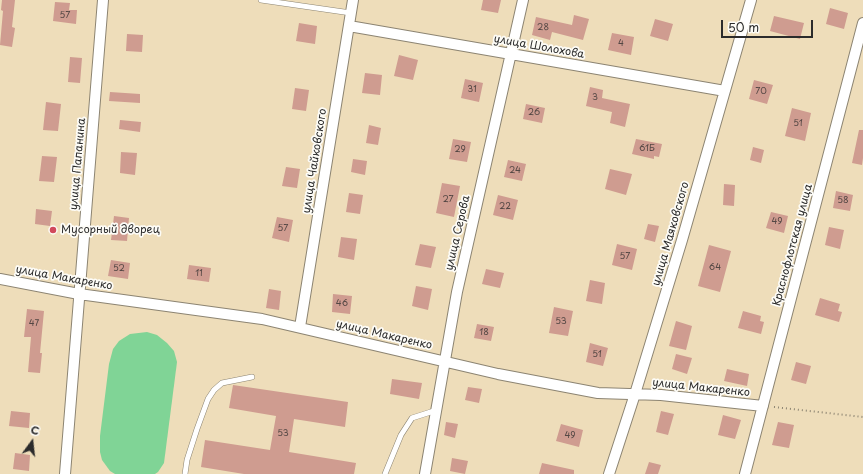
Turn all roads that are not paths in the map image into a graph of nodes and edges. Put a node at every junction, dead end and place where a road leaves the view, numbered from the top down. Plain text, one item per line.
1 (103, 0) edge
2 (261, 0) edge
3 (353, 0) edge
4 (523, 0) edge
5 (751, 0) edge
6 (351, 13) junction
7 (863, 23) edge
8 (349, 26) junction
9 (511, 54) junction
10 (725, 91) junction
11 (0, 279) edge
12 (79, 294) junction
13 (300, 327) junction
14 (445, 362) junction
15 (252, 378) dead end
16 (635, 394) junction
17 (763, 406) junction
18 (437, 410) junction
19 (65, 474) edge
20 (185, 474) edge
21 (385, 474) edge
22 (425, 474) edge
23 (609, 474) edge
24 (745, 474) edge

1 - 12 street, улица Папанина
2 - 6 lane
3 - 6 street, улица Чайковского
4 - 9 street, улица Серова
5 - 10 street, улица Маяковского
6 - 8 street, улица Чайковского
7 - 17 street, Краснофлотская улица
8 - 9 street, улица Шолохова
8 - 13 street, улица Чайковского
9 - 10 street, улица Шолохова
9 - 14 street, улица Серова
10 - 16 street, улица Маяковского
11 - 12 street, улица Макаренко
12 - 13 street, улица Макаренко
12 - 19 street, улица Папанина
13 - 14 street, улица Макаренко
14 - 16 street, улица Макаренко
14 - 18 street, улица Серова
15 - 20 lane
16 - 17 street, улица Макаренко
16 - 23 street, улица Маяковского
17 - 24 street, Краснофлотская улица
18 - 21 lane
18 - 22 street, улица Серова

